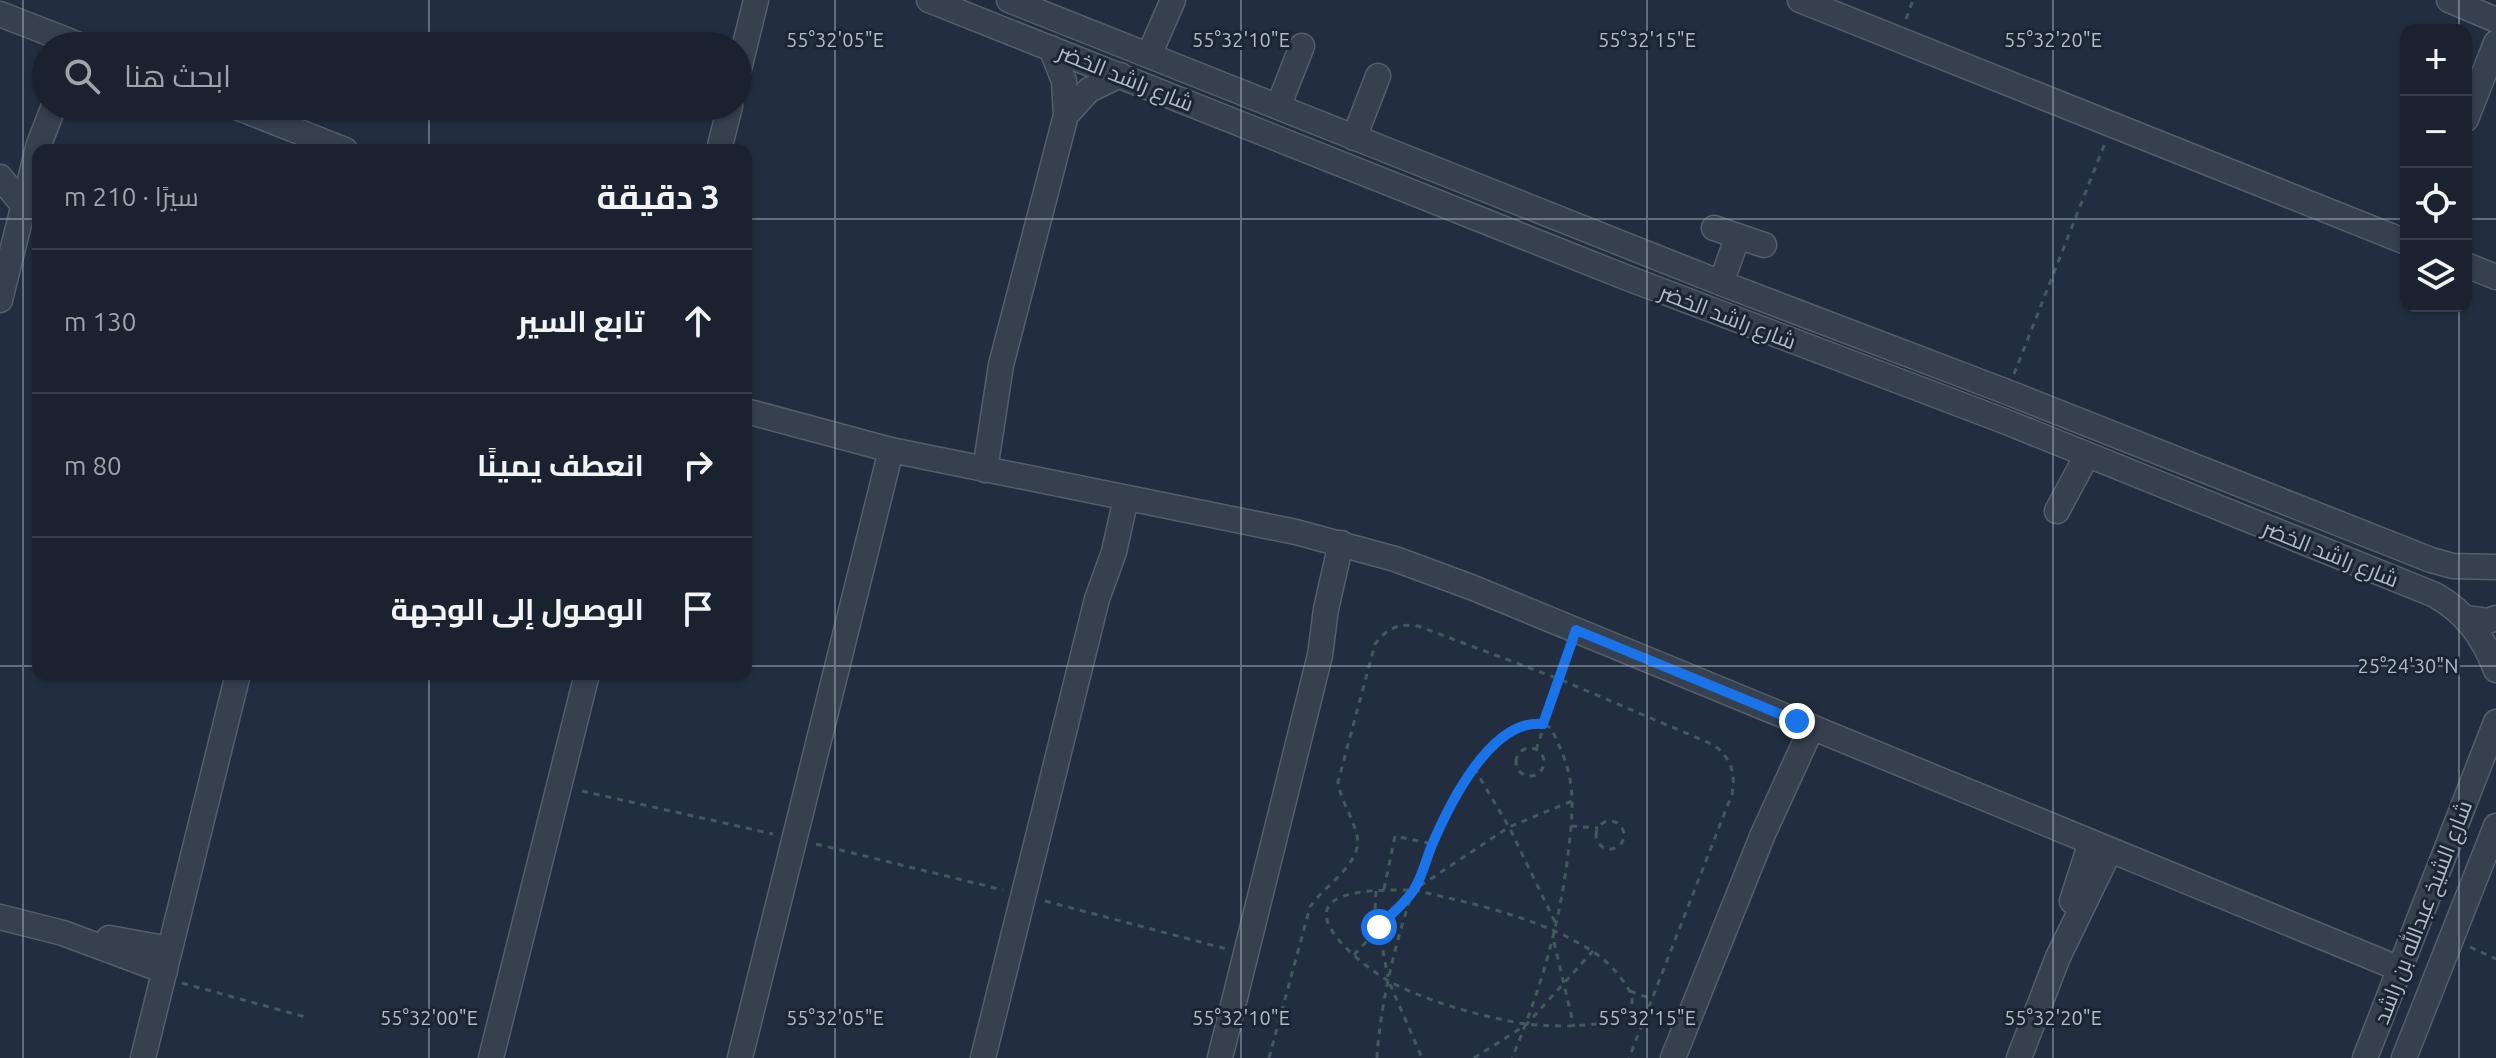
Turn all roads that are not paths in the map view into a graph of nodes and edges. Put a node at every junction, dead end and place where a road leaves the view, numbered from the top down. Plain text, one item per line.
1 (756, 0) edge
2 (929, 0) edge
3 (1010, 0) edge
4 (1066, 0) edge
5 (1173, 0) edge
6 (1800, 0) edge
7 (2449, 0) edge
8 (2482, 0) edge
9 (2496, 5) edge
10 (2496, 20) edge
11 (2, 21) edge
12 (1073, 25) junction
13 (34, 32) edge
14 (748, 32) edge
15 (2496, 43) edge
16 (1302, 46) dead end
17 (1051, 48) junction
18 (1149, 55) junction
19 (1120, 75) junction
20 (1378, 76) dead end
21 (2472, 104) edge
22 (1278, 107) junction
23 (1066, 115) junction
24 (42, 120) edge
25 (48, 120) edge
26 (269, 120) edge
27 (726, 120) edge
28 (1354, 138) junction
29 (39, 144) joint
30 (330, 144) edge
31 (720, 144) edge
32 (32, 173) edge
33 (0, 177) edge
34 (24, 206) junction
35 (1714, 228) dead end
36 (1738, 236) junction
37 (2400, 238) edge
38 (1764, 245) dead end
39 (5, 260) edge
40 (2472, 267) edge
41 (2496, 277) edge
42 (1721, 283) junction
43 (0, 300) edge
44 (752, 414) edge
45 (891, 450) junction
46 (2087, 455) junction
47 (976, 469) junction
48 (1119, 497) junction
49 (2057, 511) dead end
50 (1349, 545) junction
51 (2496, 567) edge
52 (2467, 618) junction
53 (2496, 618) edge
54 (2496, 670) edge
55 (237, 680) edge
56 (586, 680) edge
57 (2496, 722) edge
58 (1804, 724) junction
59 (2496, 826) edge
60 (2100, 846) junction
61 (0, 917) edge
62 (166, 966) junction
63 (2400, 969) junction
64 (2023, 1057) edge
65 (143, 1058) edge
66 (491, 1058) edge
67 (740, 1058) edge
68 (983, 1058) edge
69 (1220, 1058) edge
70 (1673, 1058) edge
71 (2365, 1058) edge
72 (2404, 1058) edge

1 - 14 street
2 - 17 street, شارع راشد الخضر
3 - 12 street, شارع راشد الخضر
4 - 12 street
5 - 18 street
6 - 37 street
7 - 10 street
8 - 9 street
11 - 13 street
12 - 18 street, شارع راشد الخضر
15 - 21 street
16 - 22 street
17 - 19 street, شارع راشد الخضر
17 - 23 street
18 - 22 street, شارع راشد الخضر
19 - 23 street
19 - 46 street, شارع راشد الخضر
20 - 28 street
22 - 28 street, شارع راشد الخضر
23 - 47 street
24 - 29 street
25 - 29 street
26 - 30 street
27 - 31 street
28 - 42 street, شارع راشد الخضر
32 - 34 street
33 - 34 street
34 - 39 street
35 - 36 street
36 - 38 street
36 - 42 street
39 - 43 street
40 - 41 street
42 - 51 street, شارع راشد الخضر
44 - 45 street
45 - 47 street
45 - 67 street
46 - 49 street
46 - 52 street, شارع راشد الخضر
47 - 48 street
48 - 50 street
48 - 68 street
50 - 58 street
50 - 69 street
52 - 53 street
52 - 54 street, شارع راشد الخضر
55 - 62 street
56 - 66 street
57 - 63 street, شارع الشيخ عبدالله بن راشد
58 - 60 street
58 - 70 street
59 - 72 street, شارع الشيخ عبدالله بن راشد
60 - 63 street
60 - 64 street
61 - 62 street
62 - 65 street
63 - 71 street, شارع الشيخ عبدالله بن راشد

